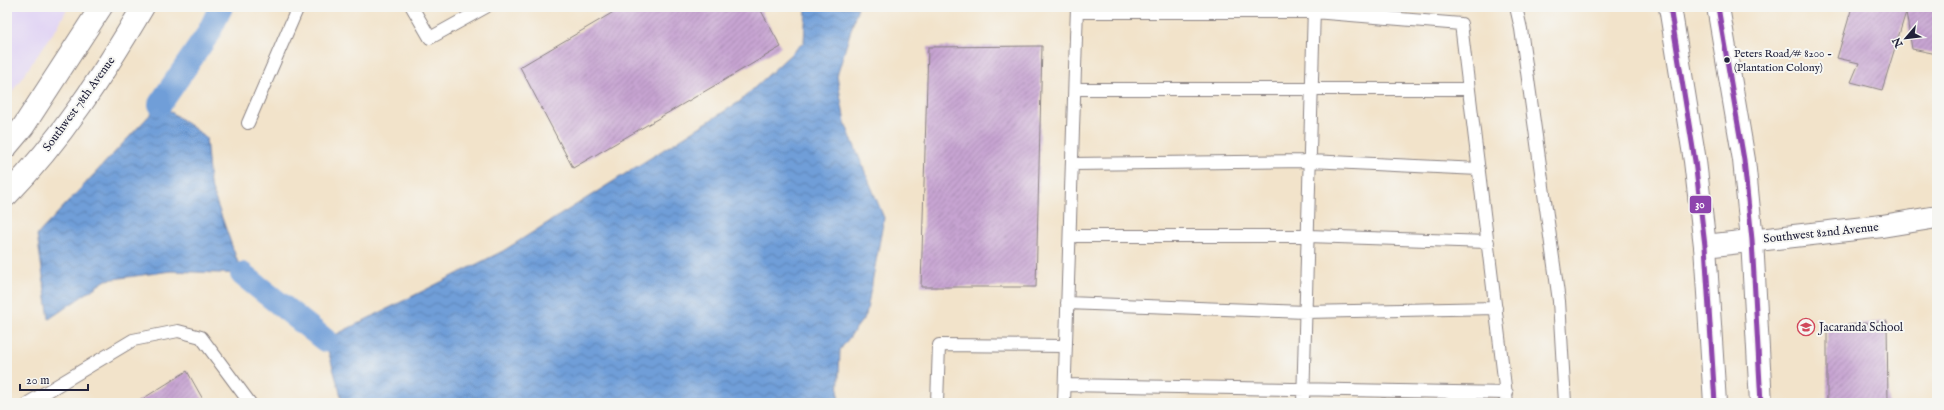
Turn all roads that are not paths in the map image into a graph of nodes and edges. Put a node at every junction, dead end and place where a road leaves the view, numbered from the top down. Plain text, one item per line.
1 (101, 7) edge
2 (143, 7) edge
3 (298, 7) edge
4 (412, 7) edge
5 (486, 7) edge
6 (1516, 7) edge
7 (1670, 7) edge
8 (1718, 7) edge
9 (1314, 9) edge
10 (1077, 10) edge
11 (1469, 89) junction
12 (1074, 90) junction
13 (1312, 90) junction
14 (248, 123) dead end
15 (7, 146) edge
16 (1310, 161) junction
17 (1072, 164) junction
18 (1479, 169) junction
19 (7, 195) edge
20 (1937, 217) edge
21 (1070, 236) junction
22 (1308, 236) junction
23 (1752, 240) junction
24 (1488, 242) junction
25 (1705, 246) junction
26 (1067, 303) junction
27 (1496, 308) junction
28 (1306, 312) junction
29 (1066, 346) junction
30 (1065, 385) junction
31 (1304, 388) junction
32 (1507, 398) edge
33 (32, 402) edge
34 (250, 403) edge
35 (937, 403) edge
36 (1064, 403) edge
37 (1303, 403) edge
38 (1565, 403) edge
39 (1715, 403) edge
40 (1761, 403) edge

1 - 15 main road
2 - 19 main road, Southwest 78th Avenue
3 - 14 lane
4 - 5 lane
6 - 38 lane
7 - 25 main road
8 - 23 main road
9 - 10 lane
9 - 11 lane
9 - 13 lane
10 - 12 lane
11 - 13 lane
11 - 18 lane
12 - 13 lane
12 - 17 lane
13 - 16 lane
16 - 17 lane
16 - 18 lane
16 - 22 lane
17 - 21 lane
18 - 24 lane
20 - 23 main road, Southwest 82nd Avenue
21 - 22 lane
21 - 26 lane
22 - 24 lane
22 - 28 lane
23 - 25 main road, Southwest 82nd Avenue
23 - 40 main road
24 - 27 lane
25 - 39 main road
26 - 28 lane
26 - 29 lane
27 - 28 lane
27 - 32 lane
28 - 31 lane
29 - 30 lane
29 - 35 lane
30 - 31 lane
30 - 36 lane
31 - 32 lane
31 - 37 lane
33 - 34 lane

